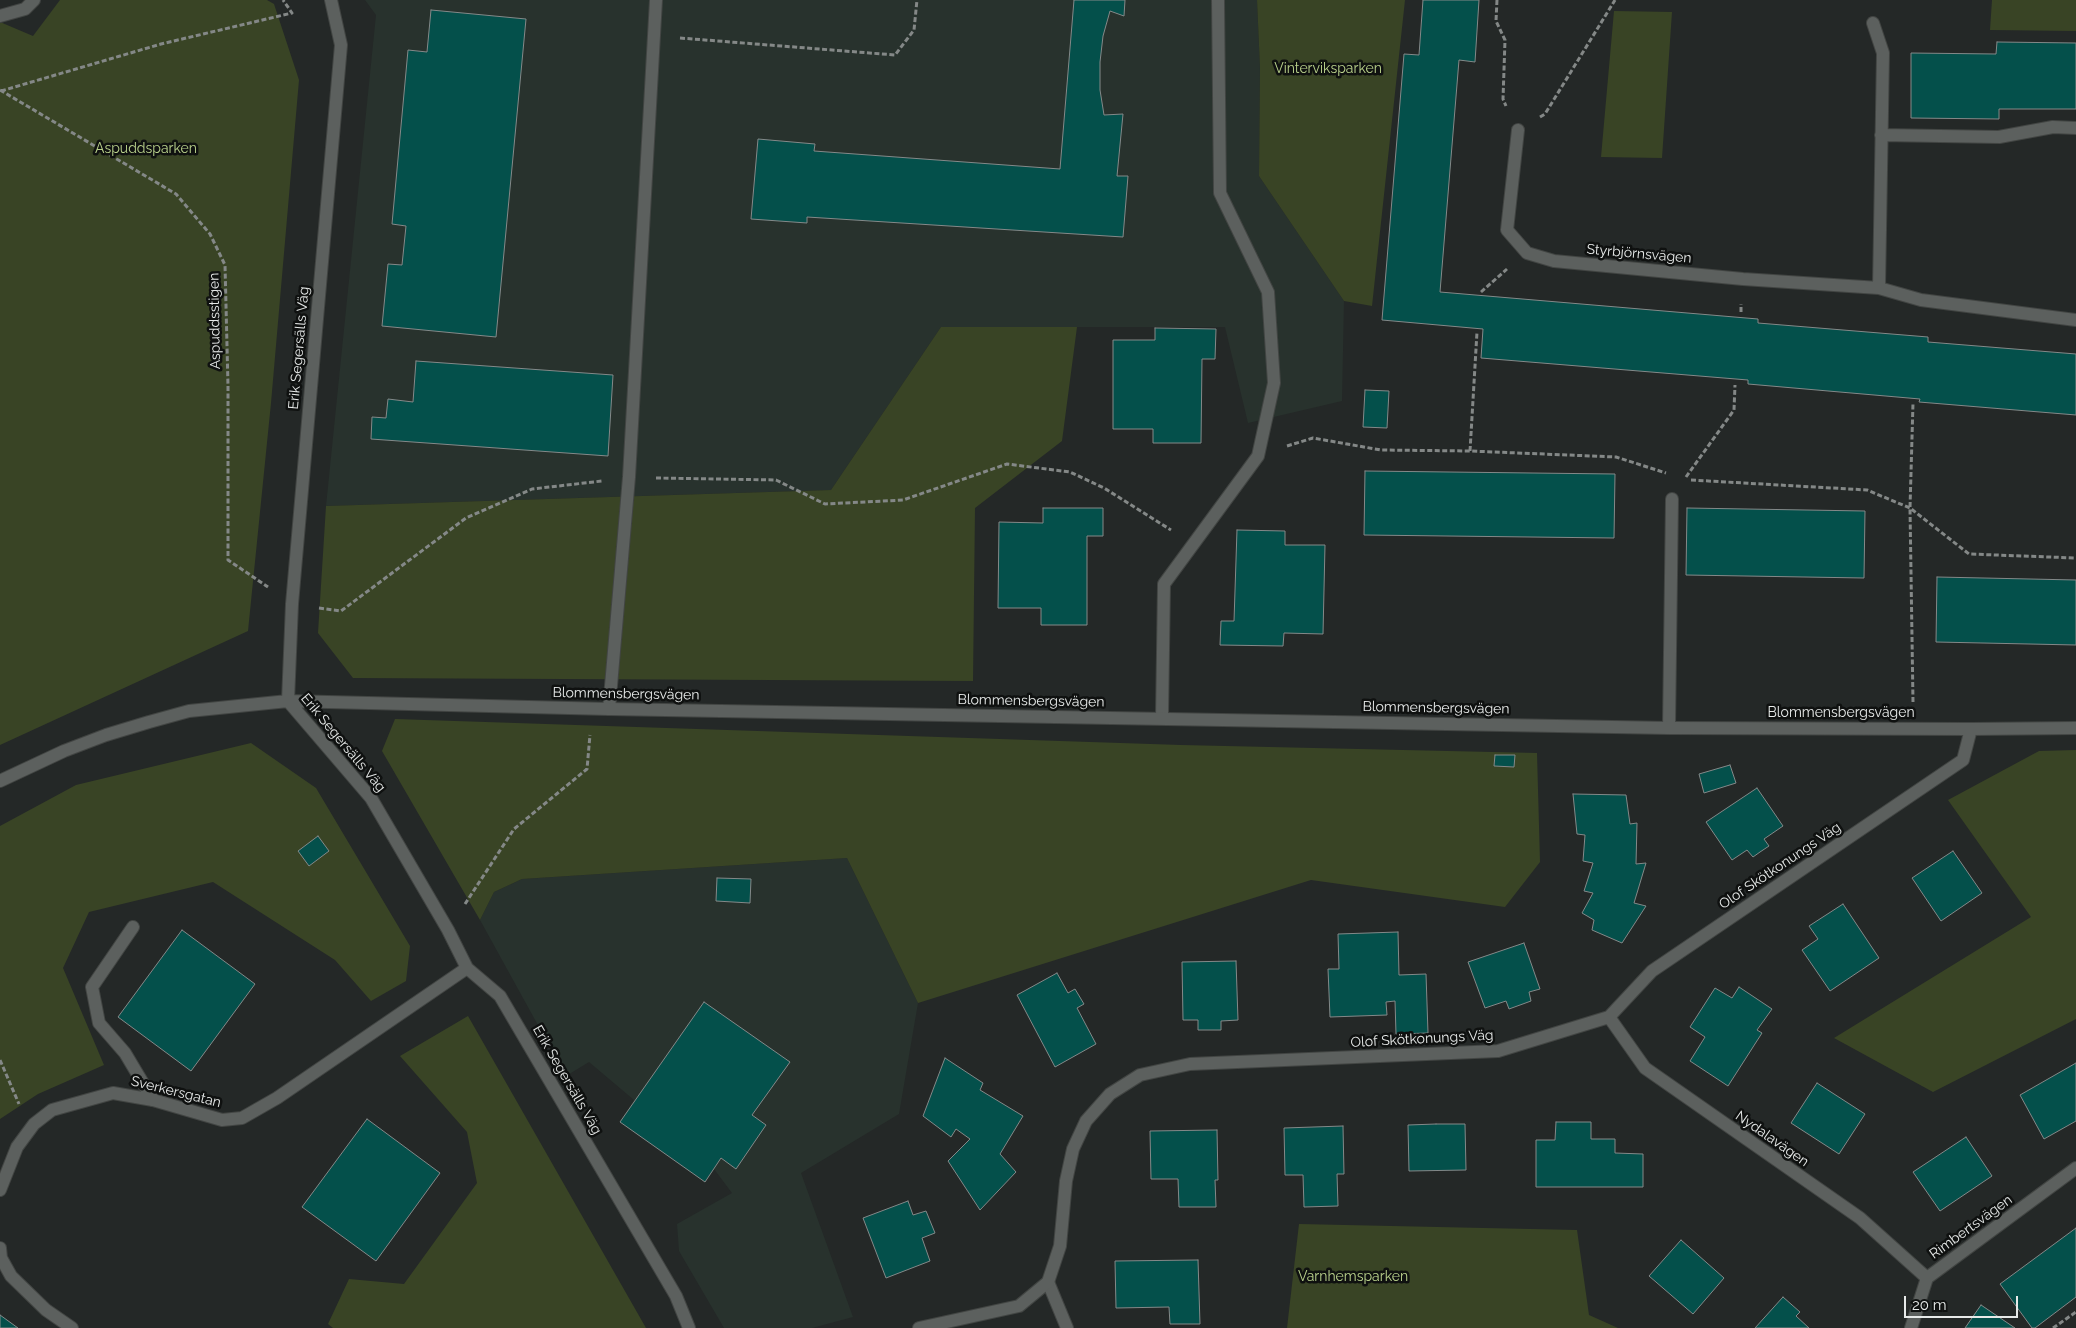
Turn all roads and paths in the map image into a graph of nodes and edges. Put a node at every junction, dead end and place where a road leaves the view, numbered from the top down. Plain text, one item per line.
1 (34, 0) edge
2 (283, 0) edge
3 (331, 0) edge
4 (656, 0) edge
5 (917, 0) edge
6 (1218, 0) edge
7 (1497, 0) edge
8 (1615, 0) edge
9 (0, 16) edge
10 (1873, 23) dead end
11 (654, 36) junction
12 (0, 91) edge
13 (2076, 128) edge
14 (1518, 130) junction
15 (1881, 135) junction
16 (1527, 253) junction
17 (1879, 288) junction
18 (1481, 292) dead end
19 (2076, 320) edge
20 (1476, 332) dead end
21 (1735, 385) dead end
22 (1913, 403) dead end
23 (1470, 450) dead end
24 (629, 478) junction
25 (1672, 499) joint
26 (1193, 544) junction
27 (292, 604) junction
28 (288, 701) junction
29 (592, 709) junction
30 (609, 710) junction
31 (1162, 718) junction
32 (1669, 728) junction
33 (2076, 728) edge
34 (1913, 729) junction
35 (1971, 729) junction
36 (0, 781) edge
37 (133, 927) dead end
38 (448, 930) junction
39 (467, 968) junction
40 (1609, 1018) junction
41 (0, 1060) edge
42 (153, 1100) junction
43 (21, 1108) dead end
44 (2076, 1168) edge
45 (0, 1190) edge
46 (0, 1248) edge
47 (1927, 1278) junction
48 (1048, 1282) junction
49 (2076, 1312) edge
50 (72, 1328) edge
51 (689, 1328) edge
52 (919, 1328) edge
53 (1067, 1328) edge
54 (1911, 1328) edge
55 (2053, 1328) edge

1 - 9 street
2 - 12 path
3 - 27 street, Erik Segersälls Väg
4 - 11 street
5 - 11 path
6 - 26 street
7 - 14 path
8 - 14 path
10 - 15 street
11 - 24 street
12 - 27 path, Aspuddsstigen
13 - 15 street
14 - 16 street
15 - 17 street
16 - 17 street, Styrbjörnsvägen
16 - 18 path
17 - 19 street, Styrbjörnsvägen
20 - 23 path
21 - 25 path
22 - 34 path
24 - 26 path
24 - 27 path
24 - 30 street
25 - 32 street
26 - 31 street
27 - 28 street, Erik Segersälls Väg
28 - 29 street, Blommensbergsvägen
28 - 36 street, Blommensbergsvägen
28 - 38 street, Erik Segersälls Väg
29 - 30 street, Blommensbergsvägen
29 - 38 path
30 - 31 street, Blommensbergsvägen
31 - 32 street, Blommensbergsvägen
32 - 34 street, Blommensbergsvägen
33 - 35 street, Blommensbergsvägen
34 - 35 street, Blommensbergsvägen
35 - 40 street, Olof Skötkonungs Väg
37 - 42 street
38 - 39 street, Erik Segersälls Väg
39 - 42 street, Sverkersgatan
39 - 51 street, Erik Segersälls Väg
40 - 47 street, Nydalavägen
40 - 48 street, Olof Skötkonungs Väg
41 - 43 path
42 - 45 street, Sverkersgatan
44 - 47 street, Rimbertsvägen
46 - 50 street
47 - 54 street, Rimbertsvägen
48 - 52 street
48 - 53 street
49 - 55 path

